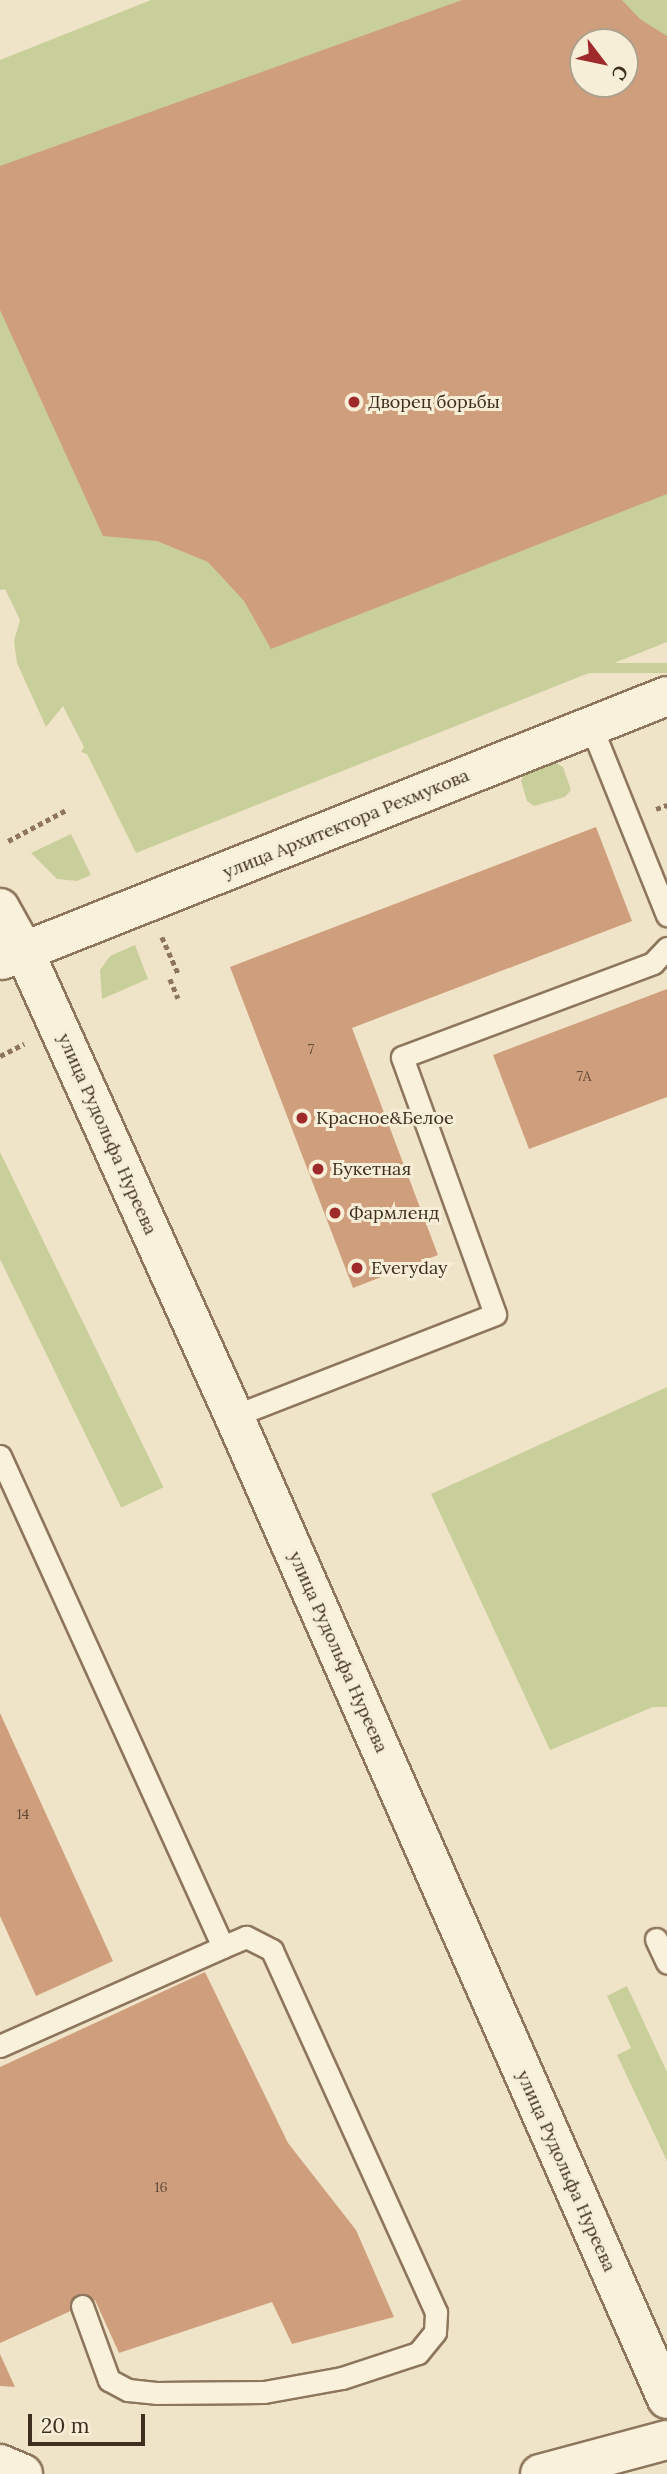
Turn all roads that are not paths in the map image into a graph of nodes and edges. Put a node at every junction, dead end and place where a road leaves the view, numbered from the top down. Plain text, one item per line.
1 (667, 696) edge
2 (591, 726) junction
3 (0, 908) edge
4 (667, 915) edge
5 (667, 948) edge
6 (13, 957) edge
7 (234, 1416) junction
8 (0, 1455) edge
9 (656, 1939) dead end
10 (223, 1947) junction
11 (667, 1963) edge
12 (0, 2046) edge
13 (82, 2306) dead end
14 (667, 2399) edge
15 (667, 2440) edge
16 (0, 2464) edge
17 (23, 2474) edge
18 (540, 2474) edge

1 - 2 street, улица Архитектора Рехмукова
2 - 4 lane
2 - 6 street, улица Архитектора Рехмукова
3 - 6 street, улица Рудольфа Нуреева
5 - 7 lane
6 - 7 street, улица Рудольфа Нуреева
7 - 14 street, улица Рудольфа Нуреева
8 - 10 lane
9 - 11 lane
10 - 12 lane
10 - 13 lane
15 - 18 street
16 - 17 street

